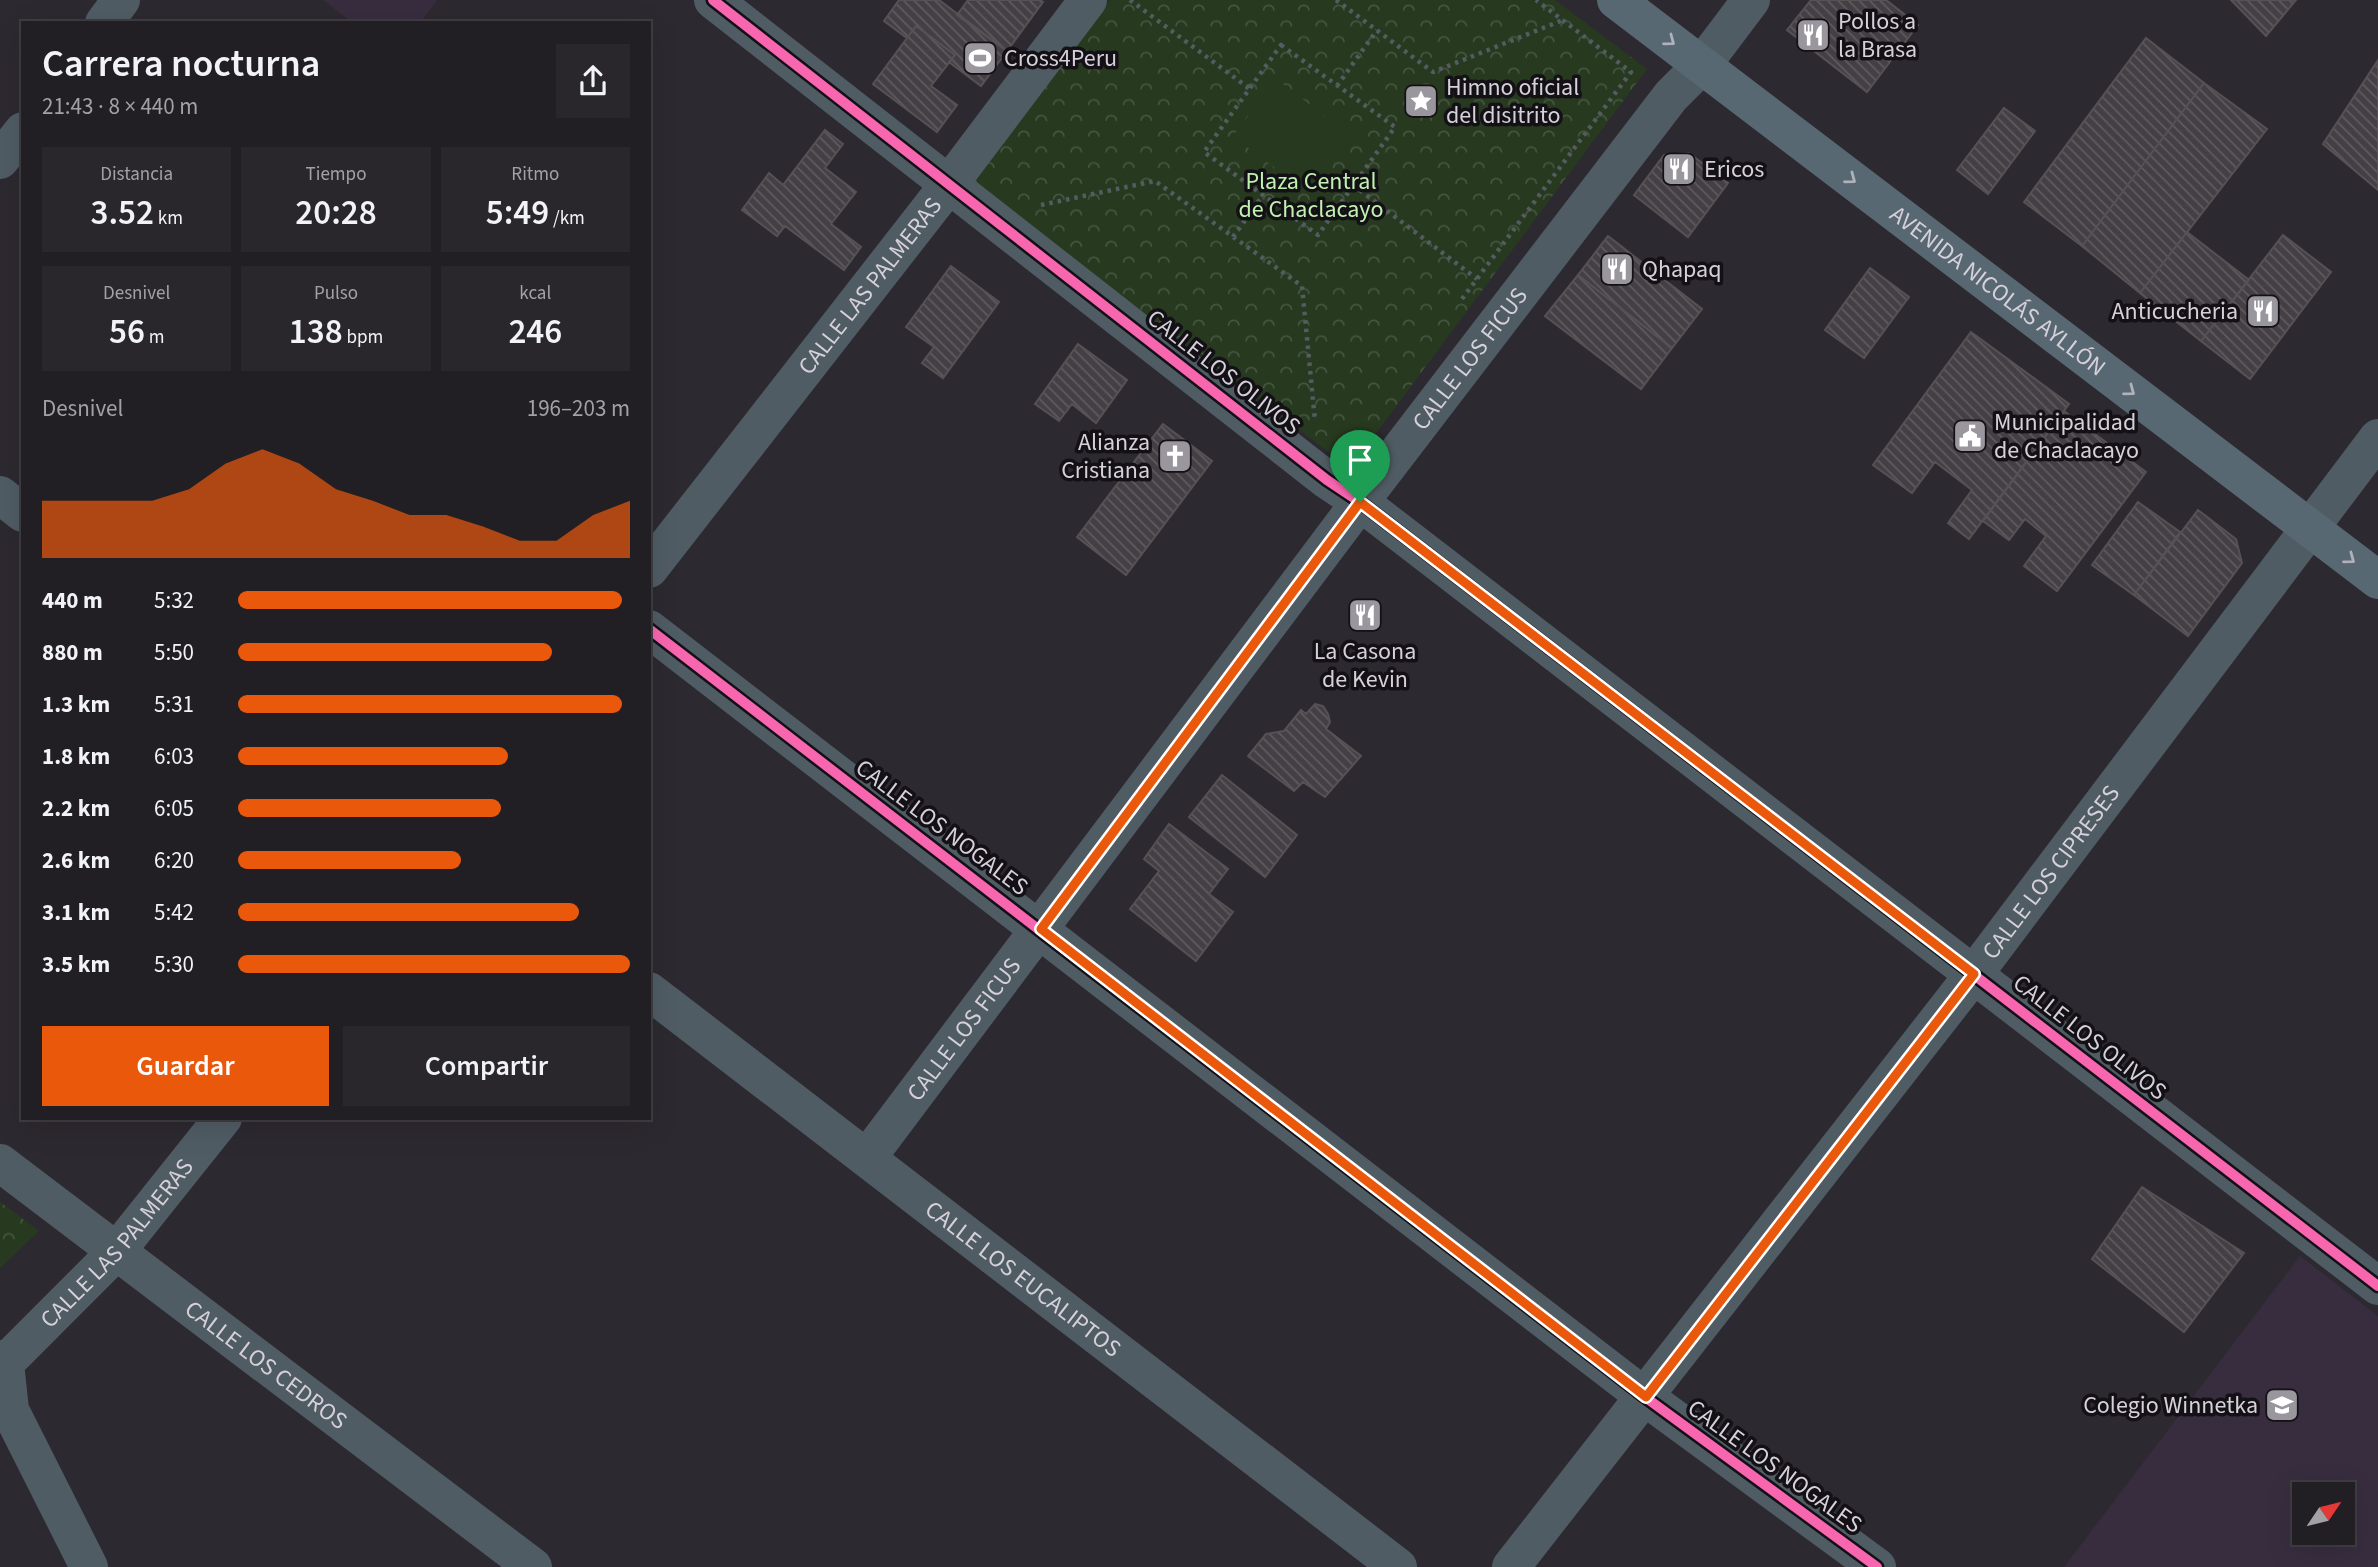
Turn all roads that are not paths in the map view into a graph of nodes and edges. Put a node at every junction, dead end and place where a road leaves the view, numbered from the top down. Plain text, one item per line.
1 (121, 0) edge
2 (713, 0) edge
3 (1088, 0) edge
4 (1616, 0) edge
5 (1751, 0) edge
6 (105, 21) edge
7 (1702, 65) junction
8 (950, 183) junction
9 (2378, 438) edge
10 (0, 495) edge
11 (1360, 502) junction
12 (21, 511) edge
13 (2308, 528) junction
14 (651, 566) edge
15 (2378, 580) edge
16 (651, 631) edge
17 (1041, 929) junction
18 (1974, 974) junction
19 (651, 993) edge
20 (221, 1120) edge
21 (867, 1158) junction
22 (0, 1163) edge
23 (116, 1252) junction
24 (2378, 1286) edge
25 (2, 1361) edge
26 (1646, 1397) junction
27 (89, 1567) edge
28 (533, 1567) edge
29 (1398, 1567) edge
30 (1511, 1567) edge
31 (1877, 1567) edge

1 - 6 street
2 - 8 street, CALLE LOS OLIVOS
3 - 8 street, CALLE LAS PALMERAS
4 -> 7 highway, AVENIDA NICOLÁS AYLLÓN
5 - 7 street, CALLE LOS FICUS
7 - 11 street, CALLE LOS FICUS
7 -> 13 highway, AVENIDA NICOLÁS AYLLÓN
8 - 11 street, CALLE LOS OLIVOS
8 - 14 street, CALLE LAS PALMERAS
9 - 13 street, CALLE LOS CIPRESES
10 - 12 street
11 - 17 street, CALLE LOS FICUS
11 - 18 street, CALLE LOS OLIVOS
13 -> 15 highway, AVENIDA NICOLÁS AYLLÓN
13 - 18 street, CALLE LOS CIPRESES
16 - 17 street, CALLE LOS NOGALES
17 - 21 street, CALLE LOS FICUS
17 - 26 street, CALLE LOS NOGALES
18 - 24 street, CALLE LOS OLIVOS
18 - 26 street, CALLE LOS CIPRESES
19 - 21 street, CALLE LOS EUCALIPTOS
20 - 23 street, CALLE LAS PALMERAS
21 - 29 street, CALLE LOS EUCALIPTOS
22 - 23 street, CALLE LOS CEDROS
23 - 25 street, CALLE LAS PALMERAS
23 - 28 street, CALLE LOS CEDROS
25 - 27 street
26 - 30 street, CALLE LOS CIPRESES
26 - 31 street, CALLE LOS NOGALES

